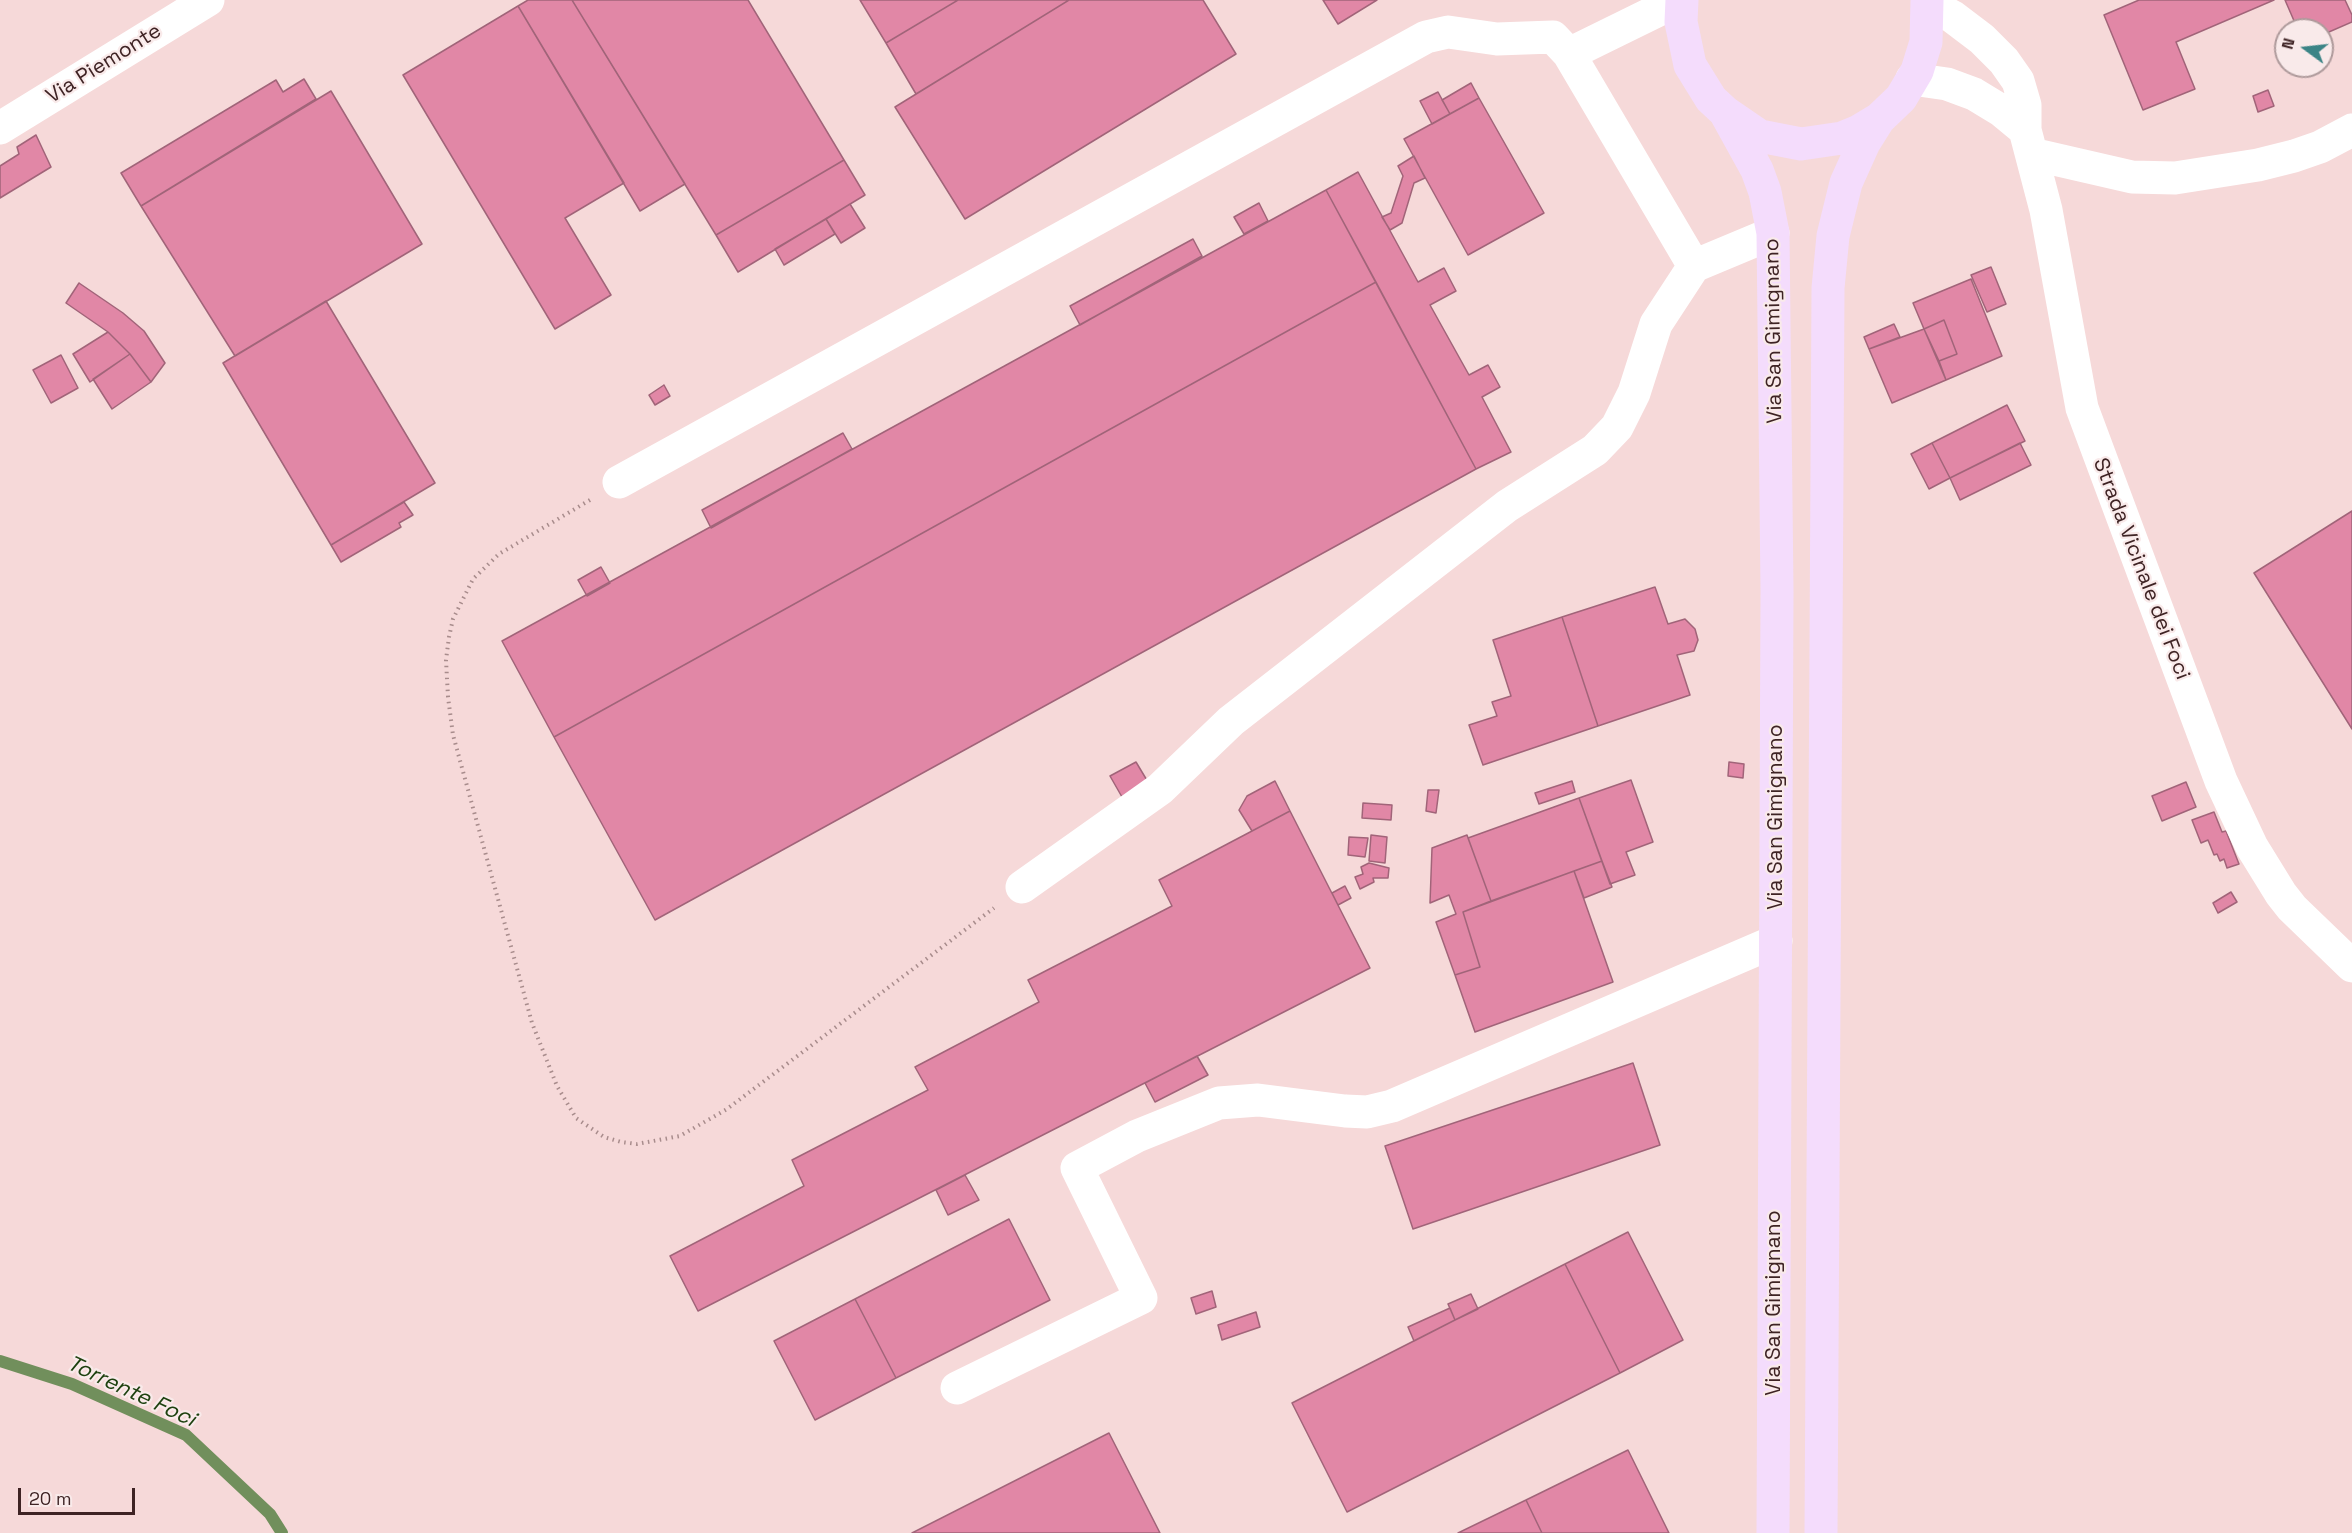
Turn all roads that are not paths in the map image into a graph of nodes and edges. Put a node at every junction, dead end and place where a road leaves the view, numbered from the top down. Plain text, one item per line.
1 (208, 0) edge
2 (1681, 0) edge
3 (1927, 2) edge
4 (1569, 54) junction
5 (1912, 79) junction
6 (1725, 112) junction
7 (1879, 119) junction
8 (0, 128) edge
9 (2352, 129) edge
10 (2028, 142) junction
11 (1773, 233) junction
12 (1694, 266) junction
13 (619, 482) road end
14 (1022, 887) road end
15 (1776, 941) junction
16 (2352, 966) edge
17 (957, 1388) dead end
18 (1773, 1533) edge
19 (1821, 1533) edge

1 - 8 street, Via Piemonte
2 - 4 street
2 - 6 main road
3 - 5 main road
3 - 10 street, Strada Vicinale dei Foci
4 - 12 street
4 - 13 street
5 - 7 main road
5 - 10 street
6 - 7 main road
6 - 11 main road, Via San Gimignano
7 - 19 main road
9 - 10 street
10 - 16 street, Strada Vicinale dei Foci
11 - 12 street
11 - 15 main road, Via San Gimignano
12 - 14 street
15 - 17 street
15 - 18 main road, Via San Gimignano

